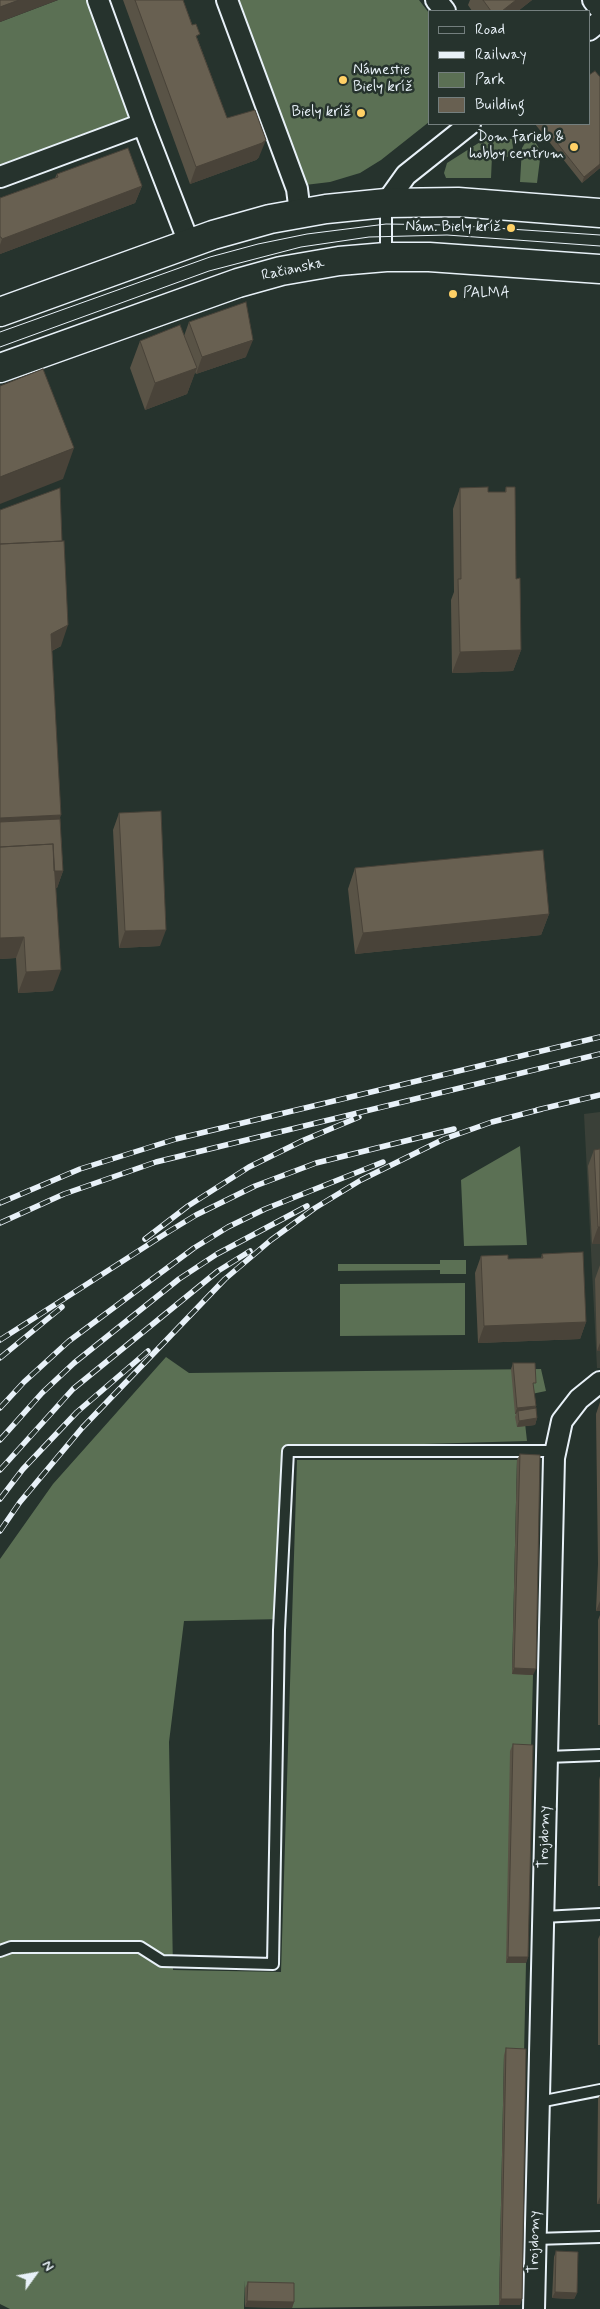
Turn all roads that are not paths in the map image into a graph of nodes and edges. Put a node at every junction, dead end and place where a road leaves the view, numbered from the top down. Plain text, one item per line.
1 (98, 0) edge
2 (227, 0) edge
3 (436, 0) edge
4 (593, 0) edge
5 (600, 9) edge
6 (444, 10) edge
7 (600, 21) edge
8 (590, 29) edge
9 (143, 124) junction
10 (469, 125) edge
11 (0, 177) edge
12 (386, 203) junction
13 (300, 213) junction
14 (600, 213) edge
15 (189, 243) junction
16 (386, 257) junction
17 (600, 269) edge
18 (0, 312) edge
19 (0, 368) edge
20 (600, 1382) edge
21 (554, 1451) junction
22 (600, 1755) edge
23 (546, 1757) junction
24 (600, 1914) edge
25 (543, 1917) junction
26 (0, 1951) edge
27 (600, 2090) edge
28 (538, 2102) junction
29 (600, 2237) edge
30 (535, 2239) junction
31 (534, 2309) edge

1 - 9 street
2 - 13 street
3 - 6 street
4 - 5 street
7 - 8 street
9 - 11 street
9 - 15 street
10 - 12 street
12 - 13 main road
12 - 14 main road
12 - 16 lane
13 - 15 main road
15 - 18 main road
16 - 17 main road, Račianska
16 - 19 main road, Račianska
20 - 21 street, Trojdomy
21 - 23 street, Trojdomy
21 - 26 lane
22 - 23 lane
23 - 25 street, Trojdomy
24 - 25 lane
25 - 28 street, Trojdomy
27 - 28 lane
28 - 30 street, Trojdomy
29 - 30 lane
30 - 31 street, Trojdomy

